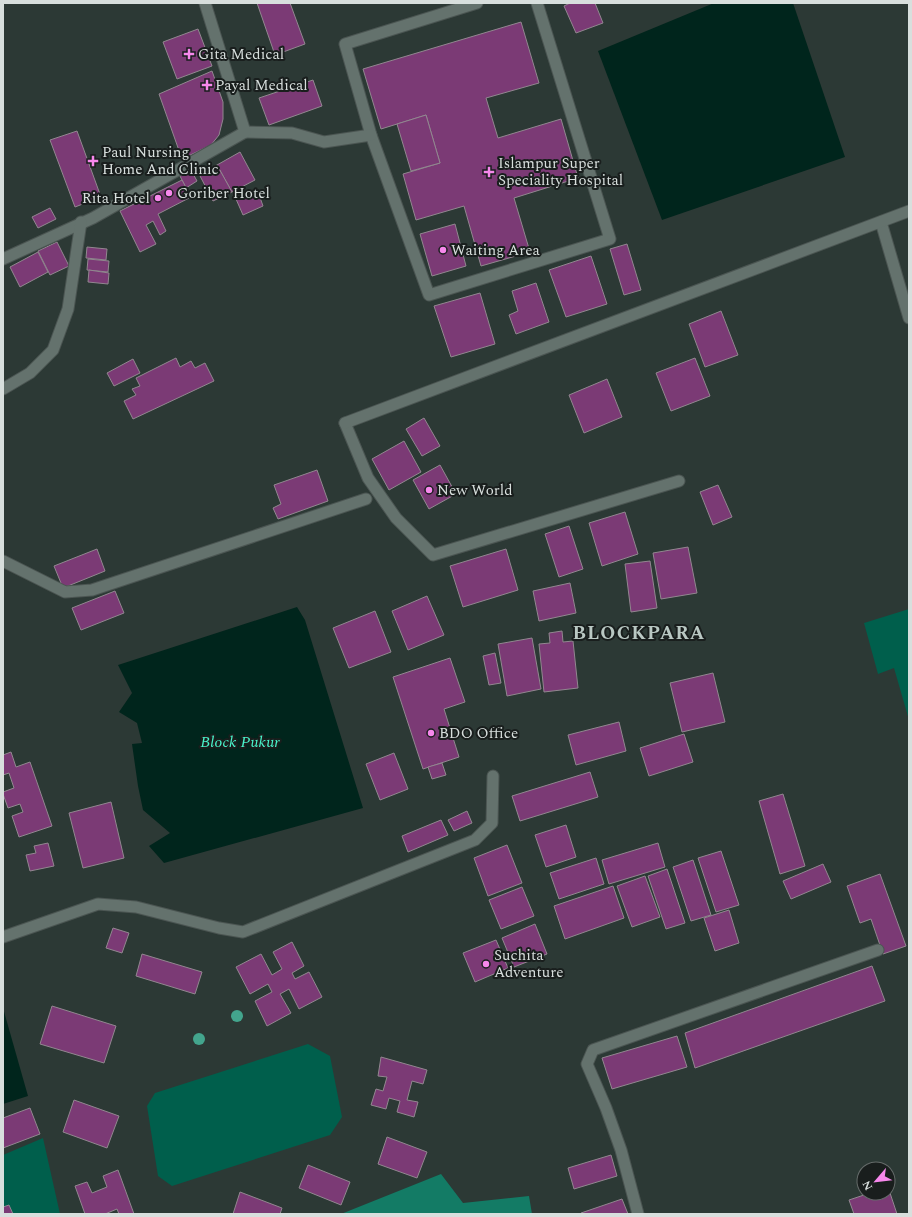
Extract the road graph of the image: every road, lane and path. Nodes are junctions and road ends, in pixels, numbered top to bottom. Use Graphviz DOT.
graph roads {
  1 [pos="205,3"];
  2 [pos="477,3"];
  3 [pos="537,3"];
  4 [pos="245,132"];
  5 [pos="372,135"];
  6 [pos="909,211"];
  7 [pos="81,222"];
  8 [pos="881,222"];
  9 [pos="3,259"];
  10 [pos="909,318"];
  11 [pos="3,389"];
  12 [pos="679,481"];
  13 [pos="366,499"];
  14 [pos="3,561"];
  15 [pos="493,776"];
  16 [pos="3,937"];
  17 [pos="878,950"];
  18 [pos="638,1214"];
  1 -- 4 [label="street"];
  2 -- 5 [label="street"];
  3 -- 5 [label="street"];
  4 -- 5 [label="street"];
  4 -- 7 [label="street"];
  6 -- 8 [label="street"];
  7 -- 9 [label="street"];
  7 -- 11 [label="street"];
  8 -- 10 [label="street"];
  8 -- 12 [label="street"];
  13 -- 14 [label="street"];
  15 -- 16 [label="street"];
  17 -- 18 [label="street"];
}
